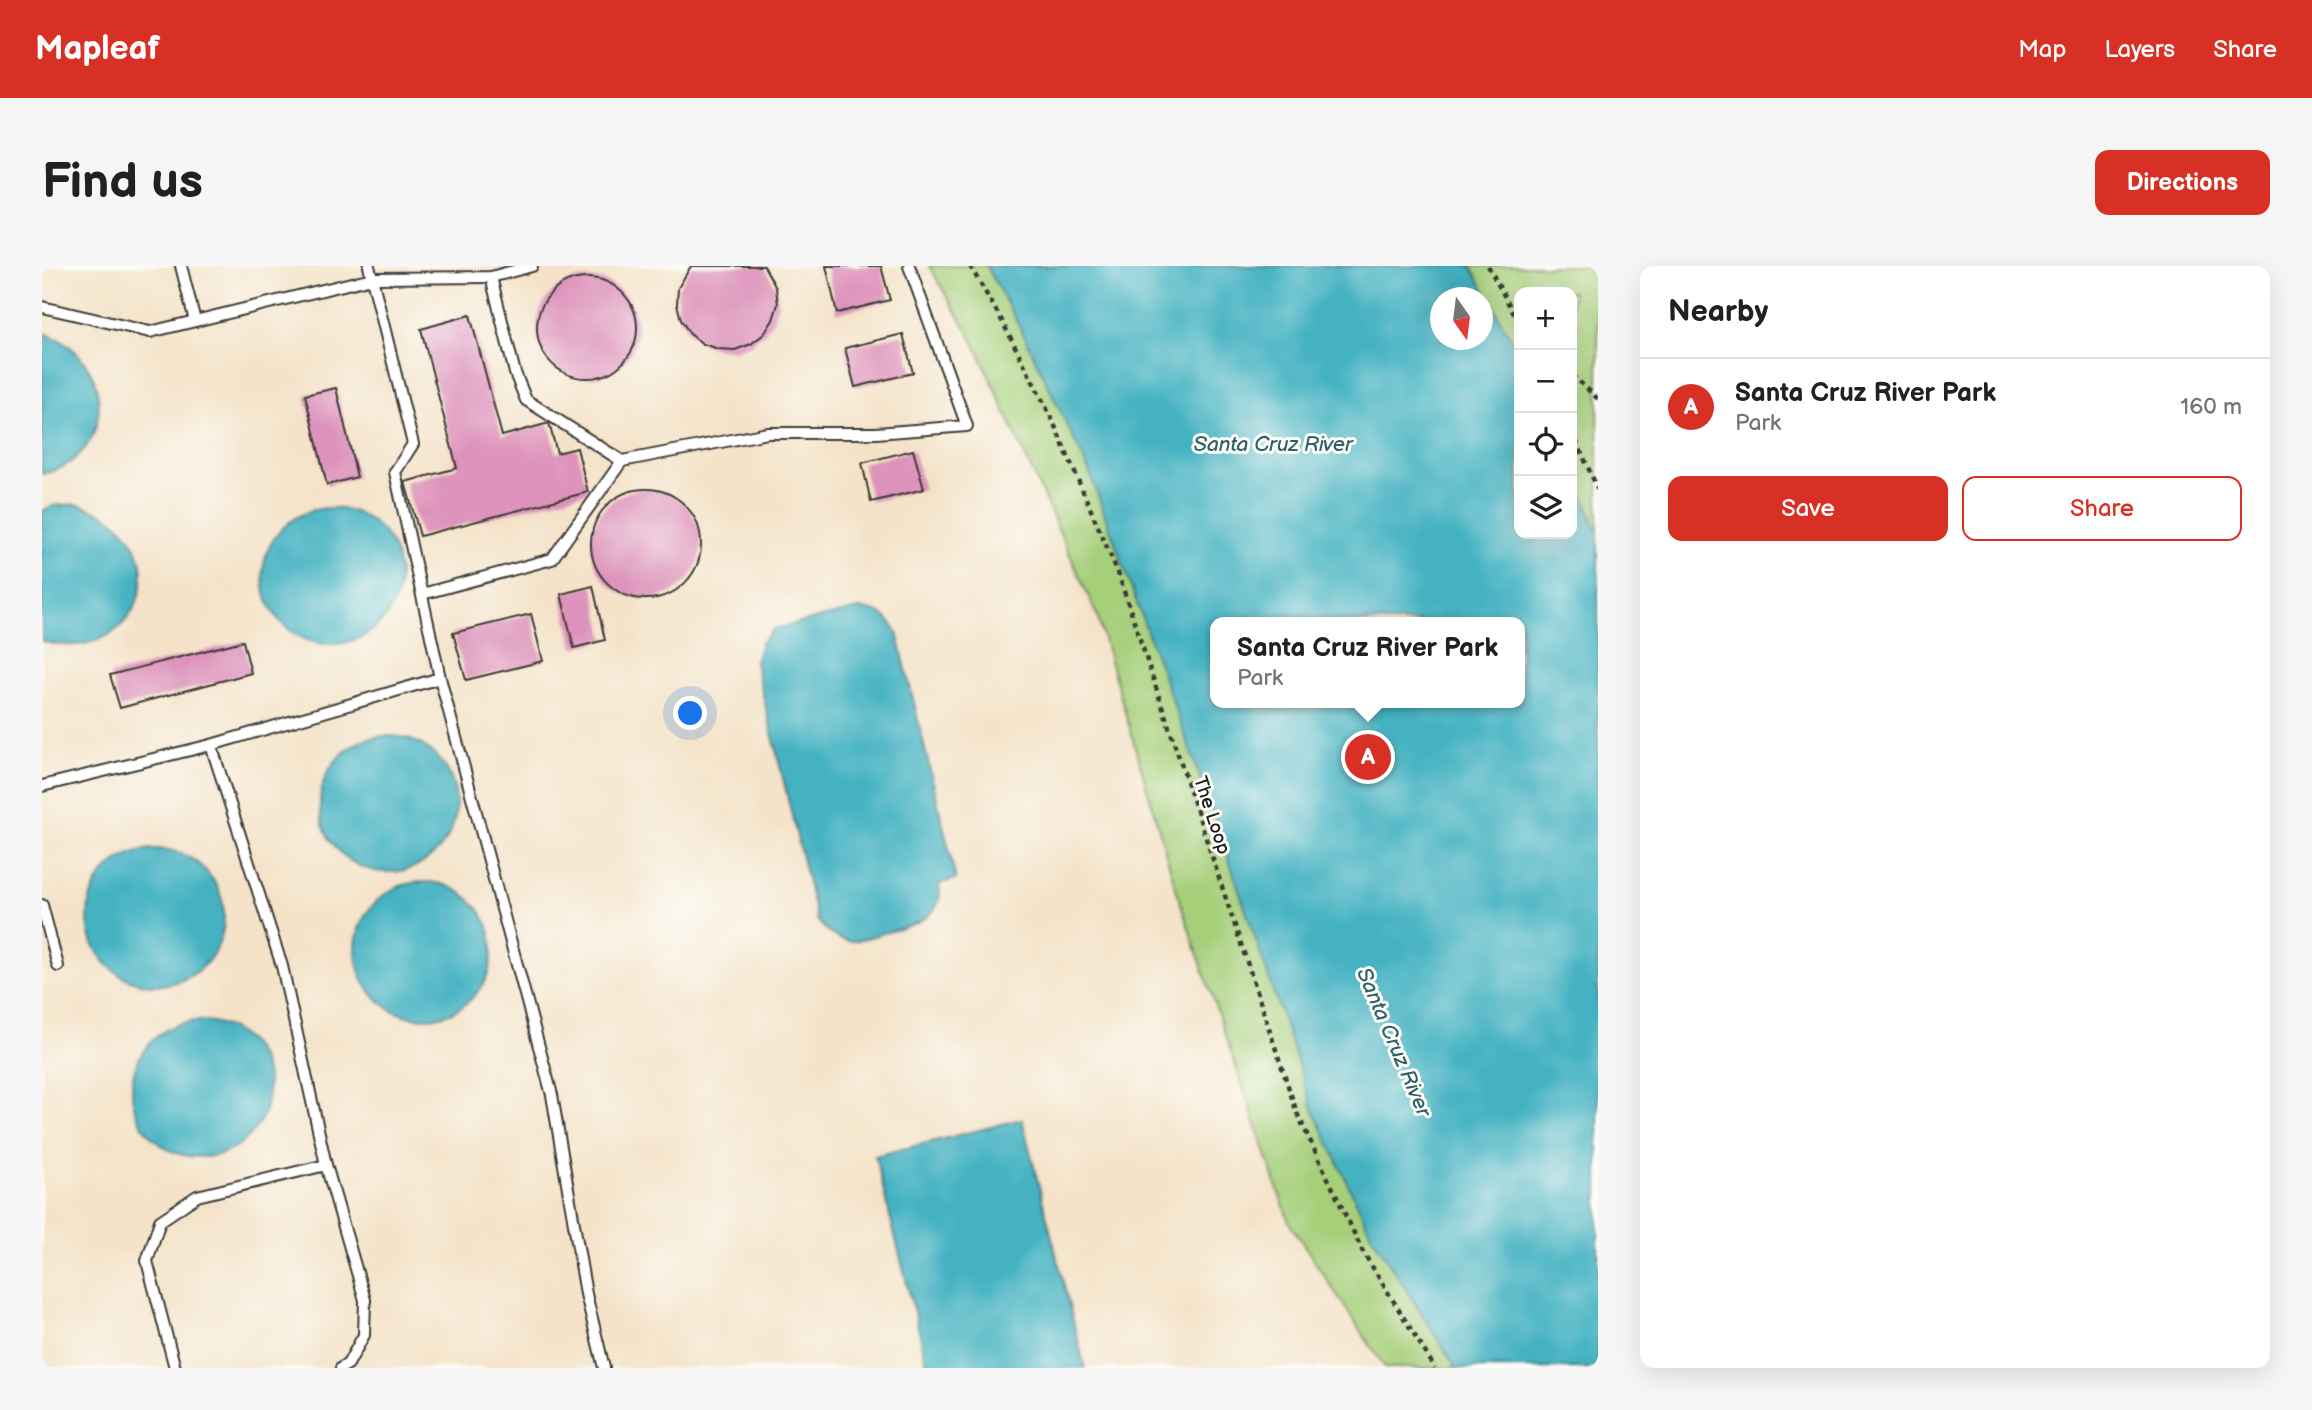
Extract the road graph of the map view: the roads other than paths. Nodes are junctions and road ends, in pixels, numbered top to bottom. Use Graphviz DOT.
graph roads {
  1 [pos="181,266"];
  2 [pos="369,266"];
  3 [pos="532,266"];
  4 [pos="908,266"];
  5 [pos="491,277"];
  6 [pos="373,278"];
  7 [pos="42,307"];
  8 [pos="195,321"];
  9 [pos="622,461"];
  10 [pos="422,594"];
  11 [pos="440,678"];
  12 [pos="211,745"];
  13 [pos="42,786"];
  14 [pos="42,905"];
  15 [pos="58,966"];
  16 [pos="326,1165"];
  17 [pos="175,1368"];
  18 [pos="341,1368"];
  19 [pos="604,1368"];
  1 -- 8 [label="lane"];
  2 -- 6 [label="lane"];
  3 -- 5 [label="lane"];
  4 -- 9 [label="lane"];
  5 -- 6 [label="lane"];
  5 -- 9 [label="lane"];
  6 -- 8 [label="lane"];
  6 -- 10 [label="lane"];
  7 -- 8 [label="lane"];
  9 -- 10 [label="lane"];
  10 -- 11 [label="lane"];
  11 -- 12 [label="lane"];
  11 -- 19 [label="lane"];
  12 -- 13 [label="lane"];
  12 -- 16 [label="lane"];
  14 -- 15 [label="lane"];
  16 -- 17 [label="lane"];
  16 -- 18 [label="lane"];
}
